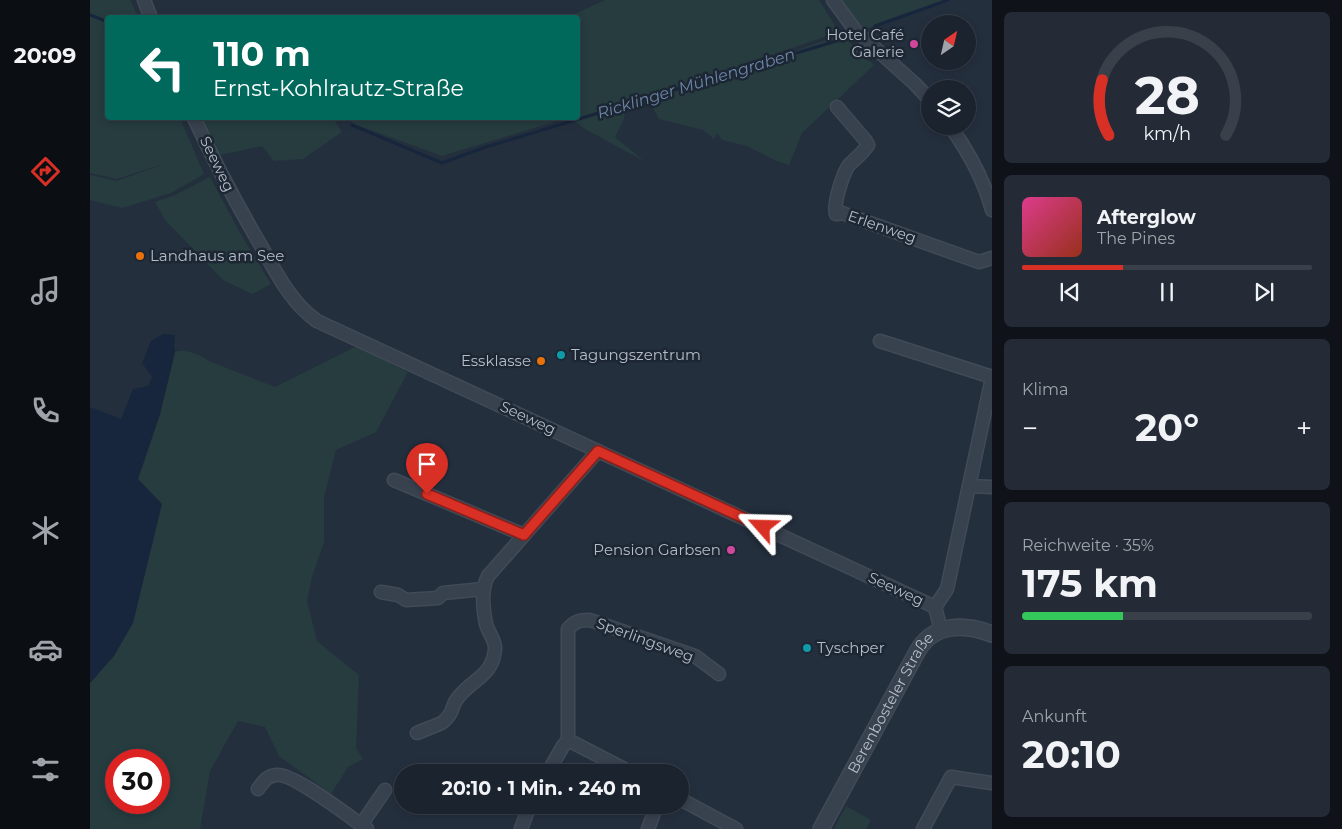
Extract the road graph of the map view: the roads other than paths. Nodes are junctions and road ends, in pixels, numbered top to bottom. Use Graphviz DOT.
graph roads {
  1 [pos="144,0"];
  2 [pos="833,0"];
  3 [pos="150,15"];
  4 [pos="921,90"];
  5 [pos="837,107"];
  6 [pos="195,120"];
  7 [pos="956,135"];
  8 [pos="992,210"];
  9 [pos="992,258"];
  10 [pos="880,341"];
  11 [pos="992,378"];
  12 [pos="598,451"];
  13 [pos="394,480"];
  14 [pos="969,486"];
  15 [pos="992,487"];
  16 [pos="524,535"];
  17 [pos="483,589"];
  18 [pos="381,592"];
  19 [pos="935,607"];
  20 [pos="941,630"];
  21 [pos="992,634"];
  22 [pos="719,674"];
  23 [pos="417,733"];
  24 [pos="568,740"];
  25 [pos="553,764"];
  26 [pos="614,764"];
  27 [pos="992,782"];
  28 [pos="258,788"];
  29 [pos="385,790"];
  30 [pos="689,804"];
  31 [pos="527,814"];
  32 [pos="654,814"];
  33 [pos="364,827"];
  34 [pos="521,829"];
  35 [pos="648,829"];
  36 [pos="736,829"];
  37 [pos="821,829"];
  38 [pos="923,829"];
  1 -- 3 [label="street"];
  2 -- 4 [label="street"];
  5 -- 9 [label="street, Erlenweg"];
  6 -- 12 [label="street, Seeweg"];
  7 -- 8 [label="street"];
  10 -- 11 [label="street"];
  11 -- 14 [label="street"];
  12 -- 16 [label="street"];
  12 -- 19 [label="street, Seeweg"];
  13 -- 16 [label="street"];
  14 -- 15 [label="street"];
  14 -- 19 [label="street"];
  16 -- 17 [label="street"];
  17 -- 18 [label="street"];
  17 -- 23 [label="street"];
  19 -- 20 [label="street, Seeweg"];
  20 -- 21 [label="street, Berenbosteler Straße"];
  20 -- 37 [label="street, Berenbosteler Straße"];
  22 -- 24 [label="street, Sperlingsweg"];
  24 -- 25 [label="street"];
  24 -- 26 [label="street"];
  27 -- 38 [label="street"];
  28 -- 33 [label="street"];
  29 -- 33 [label="street"];
  30 -- 36 [label="street"];
  31 -- 34 [label="street"];
  32 -- 35 [label="street"];
}
